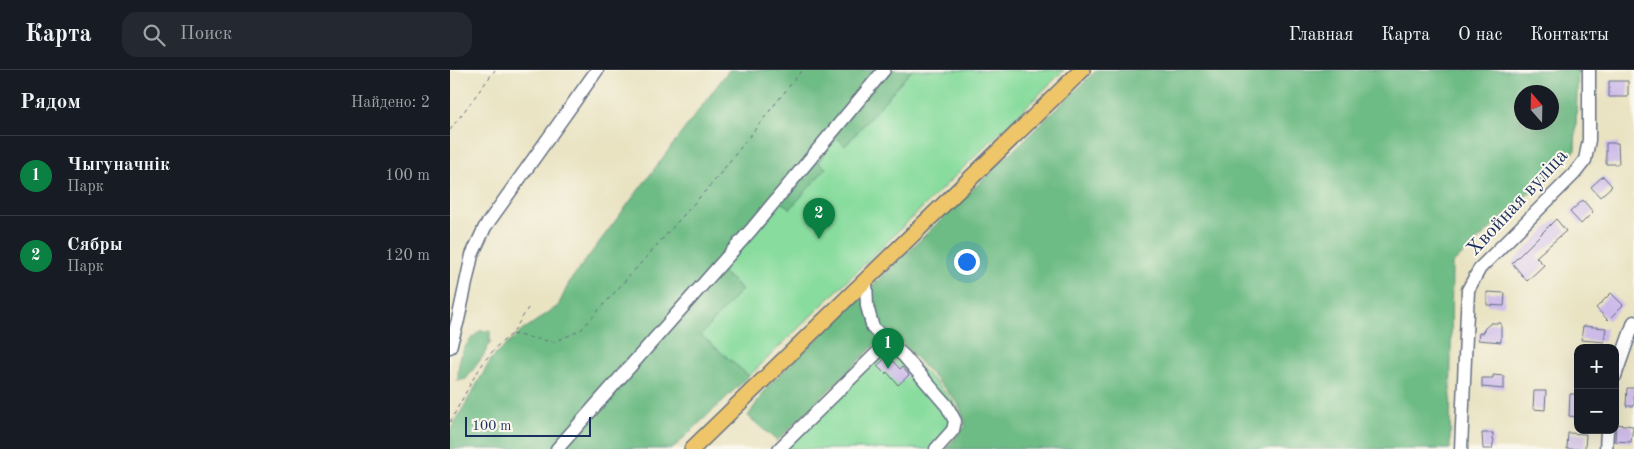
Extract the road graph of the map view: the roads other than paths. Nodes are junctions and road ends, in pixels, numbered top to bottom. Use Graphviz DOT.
graph roads {
  1 [pos="597,70"];
  2 [pos="884,70"];
  3 [pos="1082,70"];
  4 [pos="1589,70"];
  5 [pos="866,280"];
  6 [pos="1634,322"];
  7 [pos="888,342"];
  8 [pos="450,347"];
  9 [pos="1619,365"];
  10 [pos="1607,434"];
  11 [pos="557,449"];
  12 [pos="692,449"];
  13 [pos="779,449"];
  14 [pos="936,449"];
  15 [pos="1462,449"];
  16 [pos="1606,449"];
  1 -- 8 [label="street"];
  2 -- 11 [label="street"];
  3 -- 5 [label="main road"];
  4 -- 15 [label="street, Хвойная вуліца"];
  5 -- 7 [label="street"];
  5 -- 12 [label="main road"];
  6 -- 9 [label="street"];
  7 -- 13 [label="street"];
  7 -- 14 [label="street"];
  10 -- 16 [label="street"];
}
